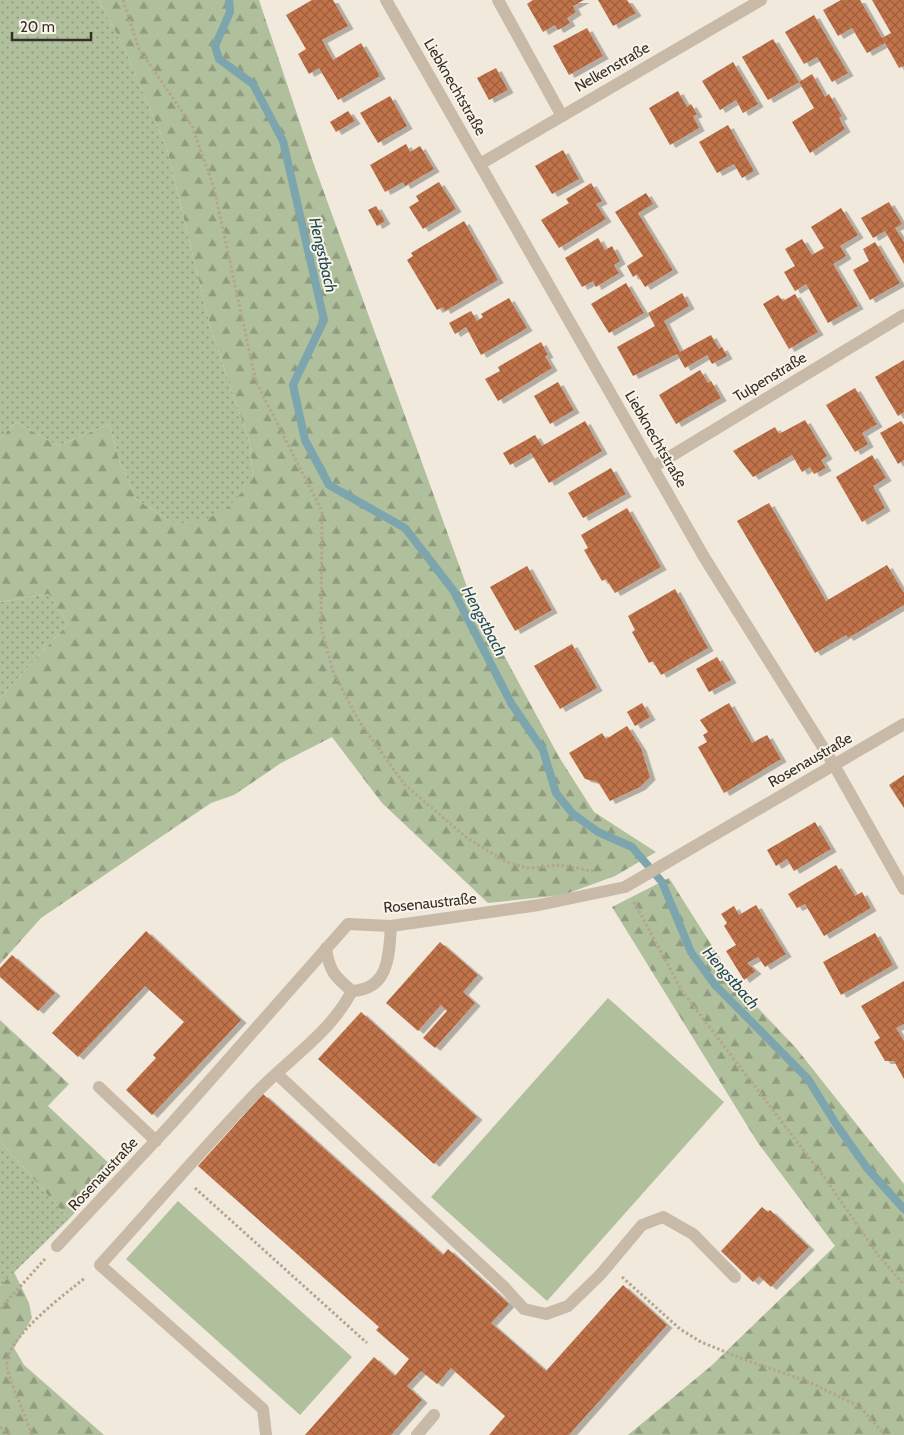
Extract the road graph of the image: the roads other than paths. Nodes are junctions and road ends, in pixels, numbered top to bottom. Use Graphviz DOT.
graph roads {
  1 [pos="386,0"];
  2 [pos="498,0"];
  3 [pos="761,0"];
  4 [pos="562,116"];
  5 [pos="480,164"];
  6 [pos="904,315"];
  7 [pos="654,468"];
  8 [pos="904,724"];
  9 [pos="834,765"];
  10 [pos="904,889"];
  11 [pos="391,926"];
  12 [pos="326,948"];
  13 [pos="352,991"];
  14 [pos="277,1074"];
  15 [pos="99,1087"];
  16 [pos="156,1141"];
  17 [pos="57,1246"];
  18 [pos="735,1277"];
  19 [pos="434,1415"];
  20 [pos="266,1435"];
  21 [pos="417,1435"];
  1 -- 5 [label="street, Liebknechtstraße"];
  2 -- 4 [label="street"];
  3 -- 4 [label="street, Nelkenstraße"];
  4 -- 5 [label="street, Nelkenstraße"];
  5 -- 7 [label="street, Liebknechtstraße"];
  6 -- 7 [label="street, Tulpenstraße"];
  7 -- 9 [label="street, Liebknechtstraße"];
  8 -- 9 [label="street, Rosenaustraße"];
  9 -- 10 [label="street, Liebknechtstraße"];
  9 -- 11 [label="street, Rosenaustraße"];
  11 -- 12 [label="street, Rosenaustraße"];
  11 -- 13 [label="street"];
  12 -- 13 [label="street"];
  12 -- 16 [label="street, Rosenaustraße"];
  13 -- 14 [label="street"];
  14 -- 18 [label="street"];
  14 -- 20 [label="street"];
  15 -- 16 [label="street"];
  16 -- 17 [label="street, Rosenaustraße"];
  19 -- 21 [label="street"];
}
